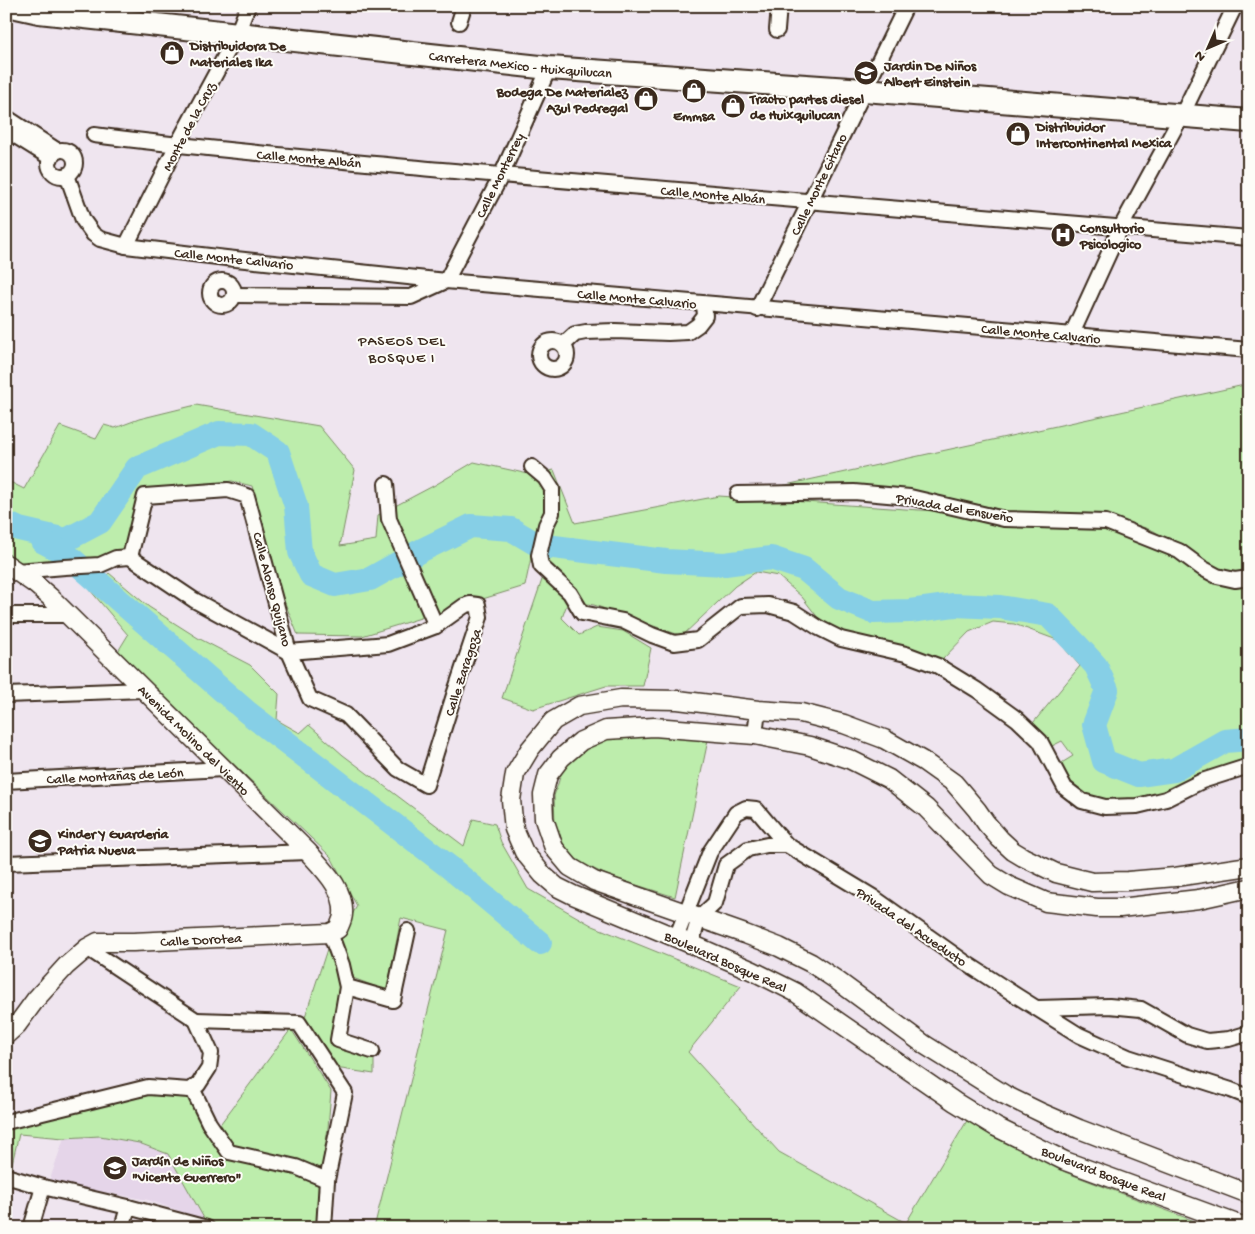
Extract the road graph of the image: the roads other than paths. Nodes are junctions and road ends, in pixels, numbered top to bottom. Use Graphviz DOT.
graph roads {
  1 [pos="12,6"];
  2 [pos="248,6"];
  3 [pos="464,6"];
  4 [pos="779,6"];
  5 [pos="906,6"];
  6 [pos="1235,6"];
  7 [pos="460,22"];
  8 [pos="777,30"];
  9 [pos="237,34"];
  10 [pos="549,68"];
  11 [pos="864,90"];
  12 [pos="1182,115"];
  13 [pos="6,117"];
  14 [pos="1249,121"];
  15 [pos="6,130"];
  16 [pos="94,135"];
  17 [pos="177,145"];
  18 [pos="54,155"];
  19 [pos="67,175"];
  20 [pos="500,176"];
  21 [pos="809,203"];
  22 [pos="1121,227"];
  23 [pos="1249,238"];
  24 [pos="126,246"];
  25 [pos="446,281"];
  26 [pos="234,294"];
  27 [pos="704,304"];
  28 [pos="757,309"];
  29 [pos="1071,336"];
  30 [pos="563,345"];
  31 [pos="1249,350"];
  32 [pos="532,467"];
  33 [pos="386,484"];
  34 [pos="738,494"];
  35 [pos="130,556"];
  36 [pos="12,568"];
  37 [pos="1249,578"];
  38 [pos="6,615"];
  39 [pos="68,615"];
  40 [pos="436,626"];
  41 [pos="289,652"];
  42 [pos="144,690"];
  43 [pos="6,695"];
  44 [pos="758,710"];
  45 [pos="755,735"];
  46 [pos="1249,766"];
  47 [pos="223,769"];
  48 [pos="6,781"];
  49 [pos="426,785"];
  50 [pos="787,844"];
  51 [pos="308,852"];
  52 [pos="710,852"];
  53 [pos="6,862"];
  54 [pos="726,865"];
  55 [pos="1247,866"];
  56 [pos="1247,888"];
  57 [pos="693,916"];
  58 [pos="408,931"];
  59 [pos="330,933"];
  60 [pos="683,941"];
  61 [pos="87,948"];
  62 [pos="347,986"];
  63 [pos="1037,1008"];
  64 [pos="196,1020"];
  65 [pos="1249,1033"];
  66 [pos="6,1035"];
  67 [pos="372,1051"];
  68 [pos="192,1088"];
  69 [pos="1249,1097"];
  70 [pos="6,1122"];
  71 [pos="6,1176"];
  72 [pos="327,1180"];
  73 [pos="43,1187"];
  74 [pos="1249,1194"];
  75 [pos="128,1207"];
  76 [pos="31,1228"];
  77 [pos="122,1228"];
  78 [pos="207,1228"];
  79 [pos="324,1228"];
  80 [pos="1248,1228"];
  1 -- 9 [label="main road, Carretera Mexico - Huixquilucan"];
  2 -- 9 [label="street, Monte de la Cruz"];
  3 -- 7 [label="street"];
  4 -- 8 [label="street"];
  5 -- 11 [label="street, Calle Monte Gitano"];
  6 -- 12 [label="street"];
  9 -- 10 [label="main road, Carretera Mexico - Huixquilucan"];
  9 -- 17 [label="street, Monte de la Cruz"];
  10 -- 11 [label="main road, Carretera Mexico - Huixquilucan"];
  10 -- 20 [label="street, Calle Monterrey"];
  11 -- 12 [label="main road, Carretera Mexico - Huixquilucan"];
  11 -- 21 [label="street, Calle Monte Gitano"];
  12 -- 14 [label="main road, Carretera Mexico - Huixquilucan"];
  12 -- 22 [label="street"];
  13 -- 18 [label="street"];
  15 -- 18 [label="street"];
  16 -- 17 [label="street, Calle Monte Albán"];
  17 -- 20 [label="street, Calle Monte Albán"];
  17 -- 24 [label="street, Monte de la Cruz"];
  18 -- 19 [label="street"];
  18 -- 19 [label="street"];
  19 -- 24 [label="street, Calle Monte Calvario"];
  20 -- 21 [label="street, Calle Monte Albán"];
  20 -- 25 [label="street, Calle Monterrey"];
  21 -- 22 [label="street, Calle Monte Albán"];
  21 -- 28 [label="street, Calle Monte Gitano"];
  22 -- 23 [label="street, Calle Monte Albán"];
  22 -- 29 [label="street"];
  24 -- 25 [label="street, Calle Monte Calvario"];
  25 -- 26 [label="street"];
  25 -- 27 [label="street, Calle Monte Calvario"];
  27 -- 28 [label="street, Calle Monte Calvario"];
  27 -- 30 [label="street"];
  28 -- 29 [label="street, Calle Monte Calvario"];
  29 -- 31 [label="street, Calle Monte Calvario"];
  32 -- 46 [label="street"];
  33 -- 40 [label="street"];
  34 -- 37 [label="street, Privada del Ensueño"];
  35 -- 36 [label="street"];
  35 -- 41 [label="street"];
  35 -- 41 [label="street, Calle Alonso Quijano"];
  36 -- 39 [label="street, Avenida Molino del Viento"];
  38 -- 39 [label="street"];
  39 -- 42 [label="street, Avenida Molino del Viento"];
  40 -- 41 [label="street, Calle Zaragoza"];
  40 -- 49 [label="street, Calle Zaragoza"];
  41 -- 49 [label="street, Calle Alonso Quijano"];
  42 -- 43 [label="street"];
  42 -- 47 [label="street, Avenida Molino del Viento"];
  44 -- 45 [label="street"];
  44 -- 55 [label="street, Boulevard Bosque Real"];
  44 -- 60 [label="street, Boulevard Bosque Real"];
  45 -- 56 [label="street, Boulevard Bosque Real"];
  45 -- 57 [label="street, Boulevard Bosque Real"];
  47 -- 48 [label="street, Calle Montañas de León"];
  47 -- 51 [label="street, Avenida Molino del Viento"];
  50 -- 52 [label="street, Privada del Acueducto"];
  50 -- 54 [label="street"];
  50 -- 63 [label="street, Privada del Acueducto"];
  51 -- 53 [label="street"];
  51 -- 59 [label="street, Avenida Molino del Viento"];
  52 -- 54 [label="street"];
  52 -- 57 [label="street, Privada del Acueducto"];
  54 -- 57 [label="street, Privada del Acueducto"];
  55 -- 56 [label="street, Boulevard Bosque Real"];
  57 -- 60 [label="street, Privada del Acueducto"];
  57 -- 74 [label="street, Boulevard Bosque Real"];
  58 -- 62 [label="street"];
  59 -- 61 [label="street, Calle Dorotea"];
  59 -- 62 [label="street"];
  60 -- 80 [label="street, Boulevard Bosque Real"];
  61 -- 64 [label="street"];
  61 -- 66 [label="street, Calle Dorotea"];
  62 -- 67 [label="street"];
  63 -- 65 [label="street"];
  63 -- 69 [label="street, Privada del Acueducto"];
  64 -- 68 [label="street"];
  64 -- 72 [label="street"];
  68 -- 70 [label="street"];
  68 -- 72 [label="street"];
  71 -- 73 [label="street"];
  72 -- 79 [label="street"];
  73 -- 75 [label="street"];
  73 -- 76 [label="street"];
  75 -- 77 [label="street"];
  75 -- 78 [label="street"];
}
